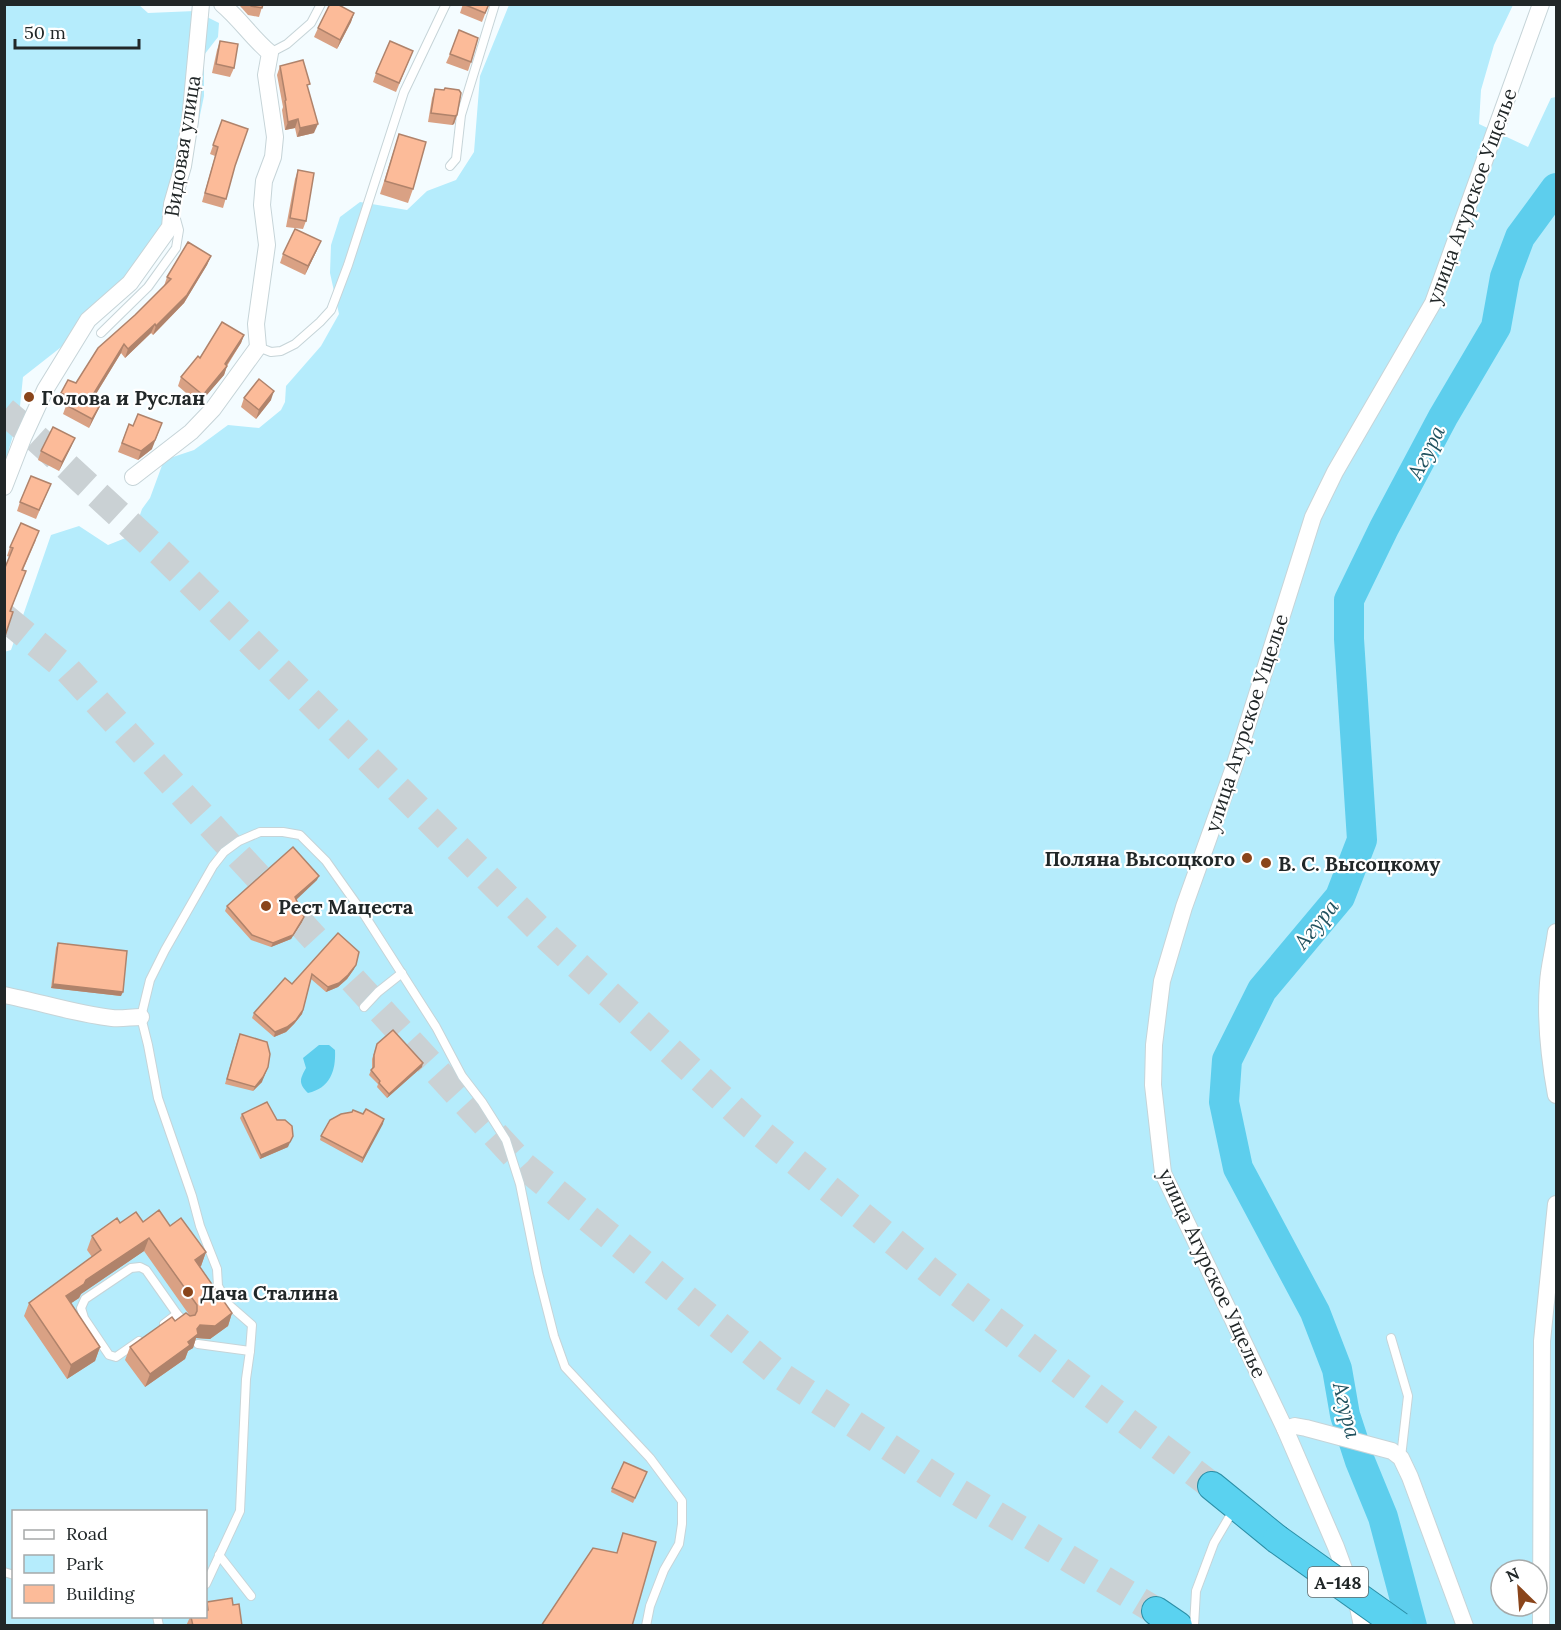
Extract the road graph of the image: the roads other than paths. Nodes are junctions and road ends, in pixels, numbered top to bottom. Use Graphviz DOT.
graph roads {
  1 [pos="201,4"];
  2 [pos="222,4"];
  3 [pos="321,4"];
  4 [pos="446,4"];
  5 [pos="495,4"];
  6 [pos="1541,4"];
  7 [pos="270,53"];
  8 [pos="450,166"];
  9 [pos="172,204"];
  10 [pos="101,333"];
  11 [pos="258,347"];
  12 [pos="133,477"];
  13 [pos="4,487"];
  14 [pos="1557,932"];
  15 [pos="402,974"];
  16 [pos="4,995"];
  17 [pos="364,1007"];
  18 [pos="141,1017"];
  19 [pos="1557,1095"];
  20 [pos="1557,1204"];
  21 [pos="177,1314"];
  22 [pos="186,1323"];
  23 [pos="159,1327"];
  24 [pos="150,1333"];
  25 [pos="1391,1338"];
  26 [pos="198,1344"];
  27 [pos="250,1351"];
  28 [pos="1285,1429"];
  29 [pos="1397,1454"];
  30 [pos="1212,1486"];
  31 [pos="1236,1506"];
  32 [pos="219,1555"];
  33 [pos="207,1582"];
  34 [pos="251,1596"];
  35 [pos="646,1626"];
  36 [pos="1194,1626"];
  37 [pos="1362,1626"];
  38 [pos="1399,1626"];
  39 [pos="1465,1626"];
  40 [pos="1541,1626"];
  1 -- 9 [label="street, Видовая улица"];
  2 -- 7 [label="street"];
  3 -- 7 [label="lane"];
  4 -- 11 [label="lane"];
  5 -- 8 [label="lane"];
  6 -- 28 [label="street, улица Агурское Ущелье"];
  7 -- 11 [label="street"];
  9 -- 10 [label="lane"];
  9 -- 13 [label="street, Видовая улица"];
  11 -- 12 [label="street"];
  14 -- 19 [label="street"];
  15 -- 17 [label="lane"];
  15 -- 18 [label="lane"];
  15 -- 35 [label="lane"];
  16 -- 18 [label="street"];
  18 -- 27 [label="lane"];
  20 -- 40 [label="street"];
  21 -- 22 [label="lane"];
  21 -- 23 [label="lane"];
  21 -- 24 [label="lane"];
  25 -- 29 [label="lane"];
  26 -- 27 [label="lane"];
  27 -- 32 [label="lane"];
  28 -- 29 [label="street"];
  28 -- 37 [label="street, улица Агурское Ущелье"];
  29 -- 39 [label="street"];
  30 -- 31 [label="highway, А-148"];
  31 -- 36 [label="lane"];
  31 -- 38 [label="highway, А-148, bridge"];
  32 -- 33 [label="lane"];
  32 -- 34 [label="lane"];
}
